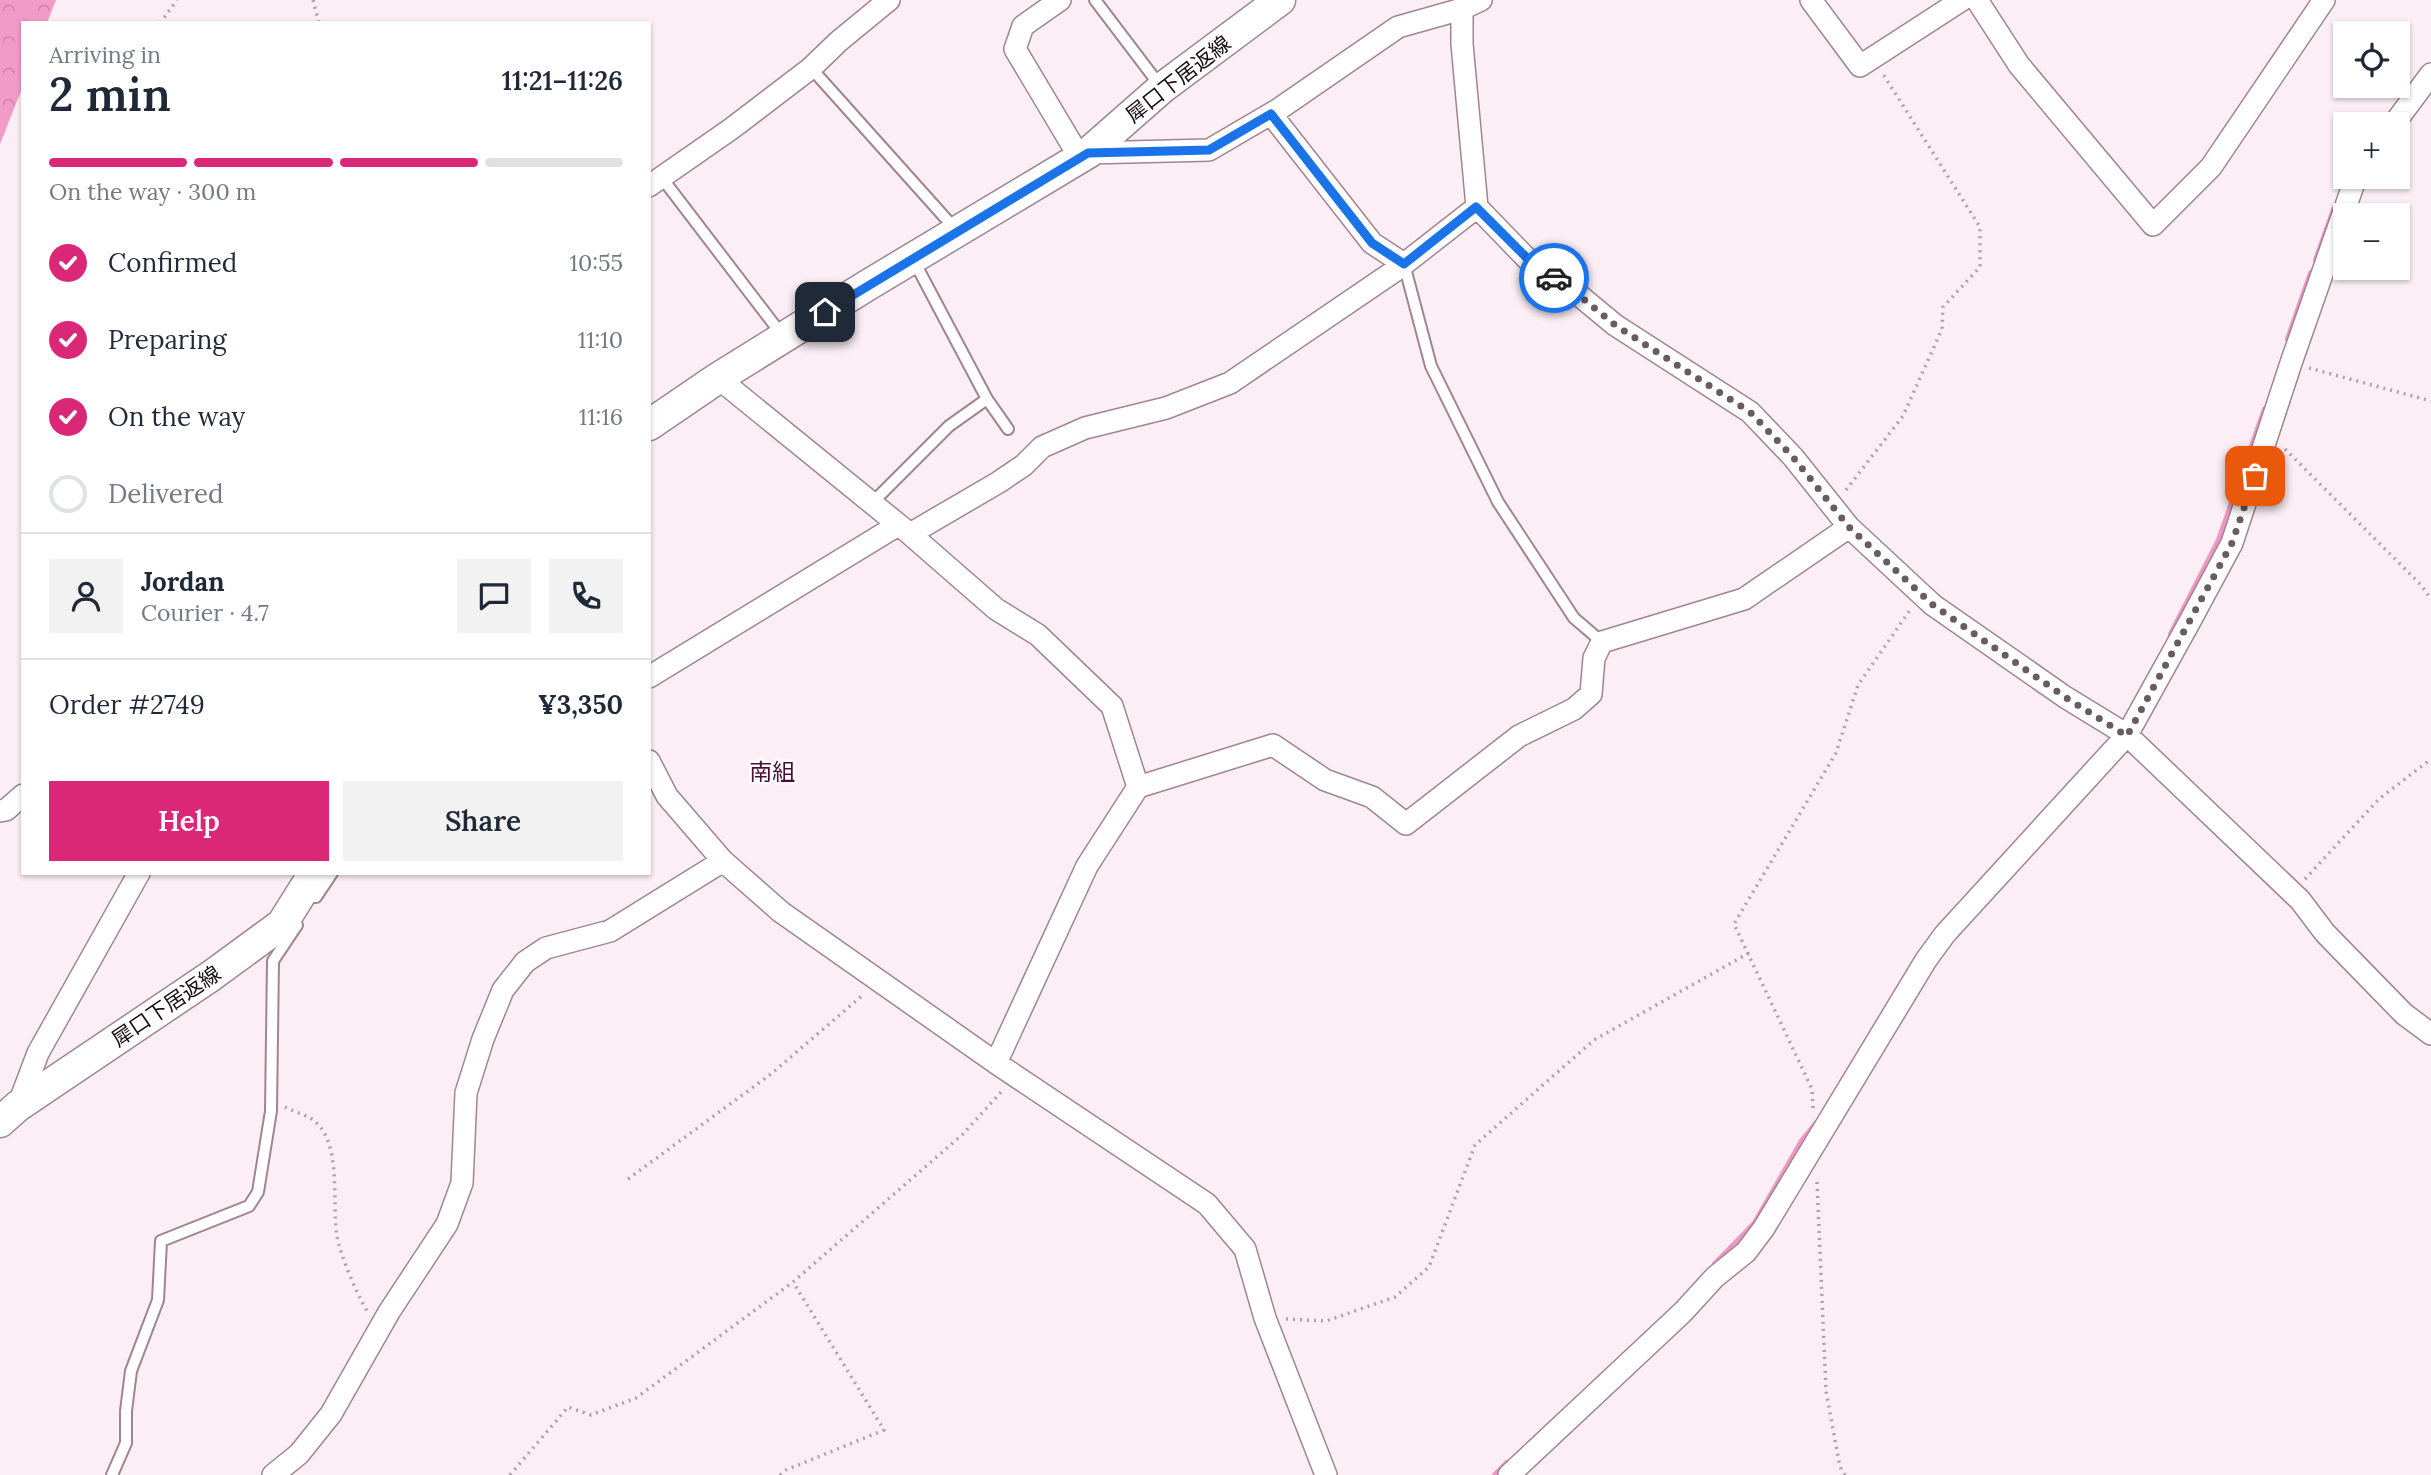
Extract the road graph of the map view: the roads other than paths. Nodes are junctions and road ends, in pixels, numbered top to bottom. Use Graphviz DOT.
graph roads {
  1 [pos="890,0"];
  2 [pos="1060,0"];
  3 [pos="1096,0"];
  4 [pos="1280,0"];
  5 [pos="1811,0"];
  6 [pos="1962,0"];
  7 [pos="1977,0"];
  8 [pos="2325,0"];
  9 [pos="1471,4"];
  10 [pos="811,68"];
  11 [pos="2431,74"];
  12 [pos="1162,88"];
  13 [pos="2403,112"];
  14 [pos="1271,114"];
  15 [pos="1084,156"];
  16 [pos="655,182"];
  17 [pos="2352,189"];
  18 [pos="1476,207"];
  19 [pos="957,232"];
  20 [pos="912,258"];
  21 [pos="1404,264"];
  22 [pos="783,338"];
  23 [pos="718,378"];
  24 [pos="987,399"];
  25 [pos="651,424"];
  26 [pos="1008,429"];
  27 [pos="872,503"];
  28 [pos="1849,527"];
  29 [pos="904,529"];
  30 [pos="1602,642"];
  31 [pos="651,676"];
  32 [pos="2127,736"];
  33 [pos="651,765"];
  34 [pos="1138,787"];
  35 [pos="21,797"];
  36 [pos="0,811"];
  37 [pos="723,861"];
  38 [pos="138,875"];
  39 [pos="313,875"];
  40 [pos="331,875"];
  41 [pos="310,906"];
  42 [pos="303,917"];
  43 [pos="2431,1034"];
  44 [pos="996,1063"];
  45 [pos="9,1114"];
  46 [pos="112,1475"];
  47 [pos="273,1475"];
  48 [pos="1326,1475"];
  49 [pos="1509,1475"];
  1 -- 10 [label="street"];
  2 -- 15 [label="street"];
  3 -- 12 [label="lane"];
  4 -- 12 [label="main road, 犀口下居返線"];
  5 -- 6 [label="street"];
  7 -- 8 [label="street"];
  9 -- 14 [label="street"];
  9 -- 18 [label="street"];
  10 -- 16 [label="street"];
  10 -- 19 [label="lane"];
  11 -- 13 [label="street"];
  12 -- 15 [label="main road, 犀口下居返線"];
  14 -- 15 [label="street"];
  14 -- 21 [label="street"];
  15 -- 19 [label="main road, 犀口下居返線"];
  16 -- 22 [label="lane"];
  17 -- 32 [label="street"];
  18 -- 21 [label="street"];
  18 -- 28 [label="street"];
  19 -- 20 [label="main road, 犀口下居返線"];
  20 -- 22 [label="main road, 犀口下居返線"];
  20 -- 24 [label="lane"];
  21 -- 29 [label="street"];
  21 -- 30 [label="lane"];
  22 -- 23 [label="main road, 犀口下居返線"];
  23 -- 25 [label="main road, 犀口下居返線"];
  23 -- 27 [label="street"];
  24 -- 26 [label="lane"];
  24 -- 27 [label="lane"];
  27 -- 29 [label="street"];
  28 -- 30 [label="street"];
  28 -- 32 [label="street"];
  29 -- 31 [label="street"];
  29 -- 34 [label="street"];
  30 -- 34 [label="street"];
  32 -- 43 [label="street"];
  32 -- 49 [label="street"];
  33 -- 37 [label="street"];
  34 -- 44 [label="street"];
  35 -- 36 [label="street"];
  37 -- 44 [label="street"];
  37 -- 47 [label="street"];
  38 -- 45 [label="street"];
  39 -- 45 [label="main road, 犀口下居返線"];
  40 -- 41 [label="lane"];
  42 -- 46 [label="lane"];
  44 -- 48 [label="street"];
}
